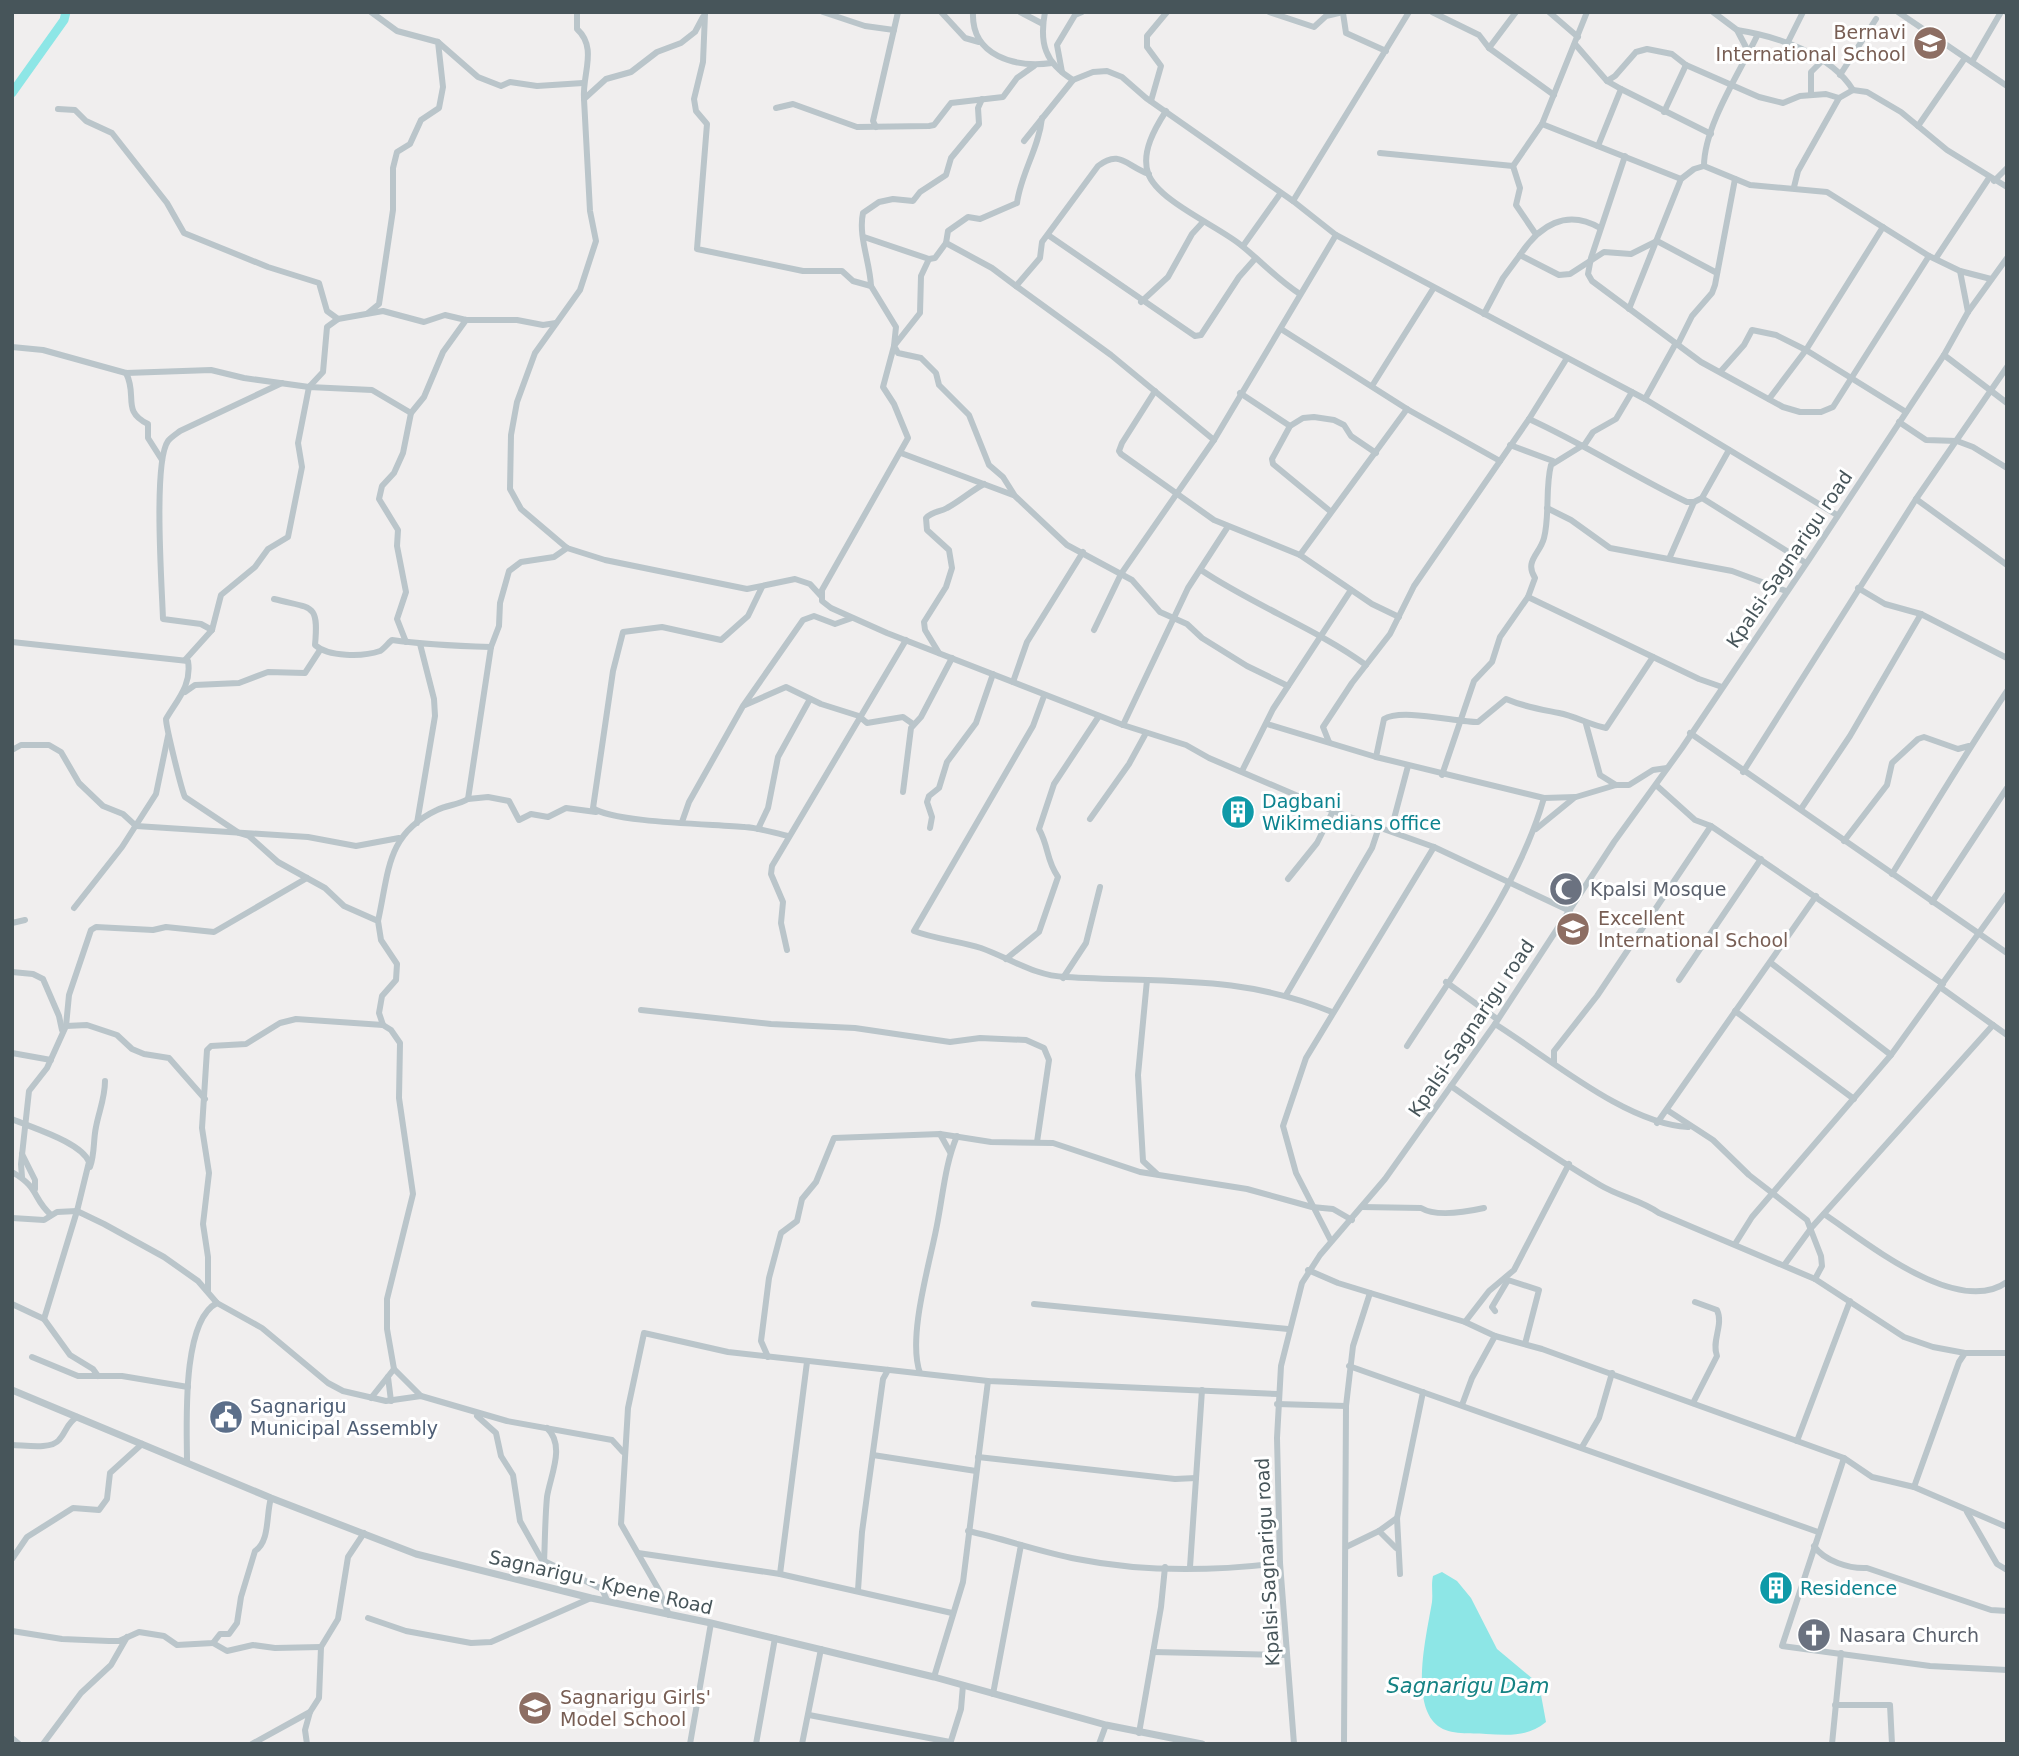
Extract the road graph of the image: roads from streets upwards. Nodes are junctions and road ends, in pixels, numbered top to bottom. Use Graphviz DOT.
graph roads {
  1 [pos="371,12"];
  2 [pos="577,12"];
  3 [pos="823,12"];
  4 [pos="898,12"];
  5 [pos="941,12"];
  6 [pos="973,12"];
  7 [pos="1020,12"];
  8 [pos="1045,12"];
  9 [pos="1082,12"];
  10 [pos="1167,12"];
  11 [pos="1269,12"];
  12 [pos="1343,12"];
  13 [pos="1409,12"];
  14 [pos="1432,12"];
  15 [pos="1516,12"];
  16 [pos="1549,12"];
  17 [pos="1587,12"];
  18 [pos="1713,12"];
  19 [pos="1803,12"];
  20 [pos="1898,12"];
  21 [pos="1913,12"];
  22 [pos="2005,12"];
  23 [pos="705,13"];
  24 [pos="1876,19"];
  25 [pos="1909,19"];
  26 [pos="1043,24"];
  27 [pos="894,30"];
  28 [pos="1737,30"];
  29 [pos="1757,36"];
  30 [pos="1576,40"];
  31 [pos="438,42"];
  32 [pos="979,42"];
  33 [pos="1787,44"];
  34 [pos="1489,48"];
  35 [pos="1386,51"];
  36 [pos="1749,53"];
  37 [pos="1965,58"];
  38 [pos="1822,61"];
  39 [pos="1972,62"];
  40 [pos="1052,63"];
  41 [pos="1686,65"];
  42 [pos="1034,66"];
  43 [pos="1062,72"];
  44 [pos="1840,75"];
  45 [pos="1073,80"];
  46 [pos="1606,81"];
  47 [pos="583,83"];
  48 [pos="1732,86"];
  49 [pos="2007,86"];
  50 [pos="1621,89"];
  51 [pos="1853,90"];
  52 [pos="1554,95"];
  53 [pos="1811,95"];
  54 [pos="1839,97"];
  55 [pos="584,99"];
  56 [pos="982,99"];
  57 [pos="1152,101"];
  58 [pos="776,108"];
  59 [pos="58,109"];
  60 [pos="1166,111"];
  61 [pos="1664,112"];
  62 [pos="1042,118"];
  63 [pos="1542,124"];
  64 [pos="1918,126"];
  65 [pos="876,127"];
  66 [pos="1711,134"];
  67 [pos="1024,141"];
  68 [pos="1598,146"];
  69 [pos="1380,153"];
  70 [pos="1625,156"];
  71 [pos="1513,166"];
  72 [pos="1704,166"];
  73 [pos="2007,168"];
  74 [pos="1149,174"];
  75 [pos="1735,179"];
  76 [pos="1681,180"];
  77 [pos="1992,180"];
  78 [pos="1794,187"];
  79 [pos="2007,187"];
  80 [pos="1280,194"];
  81 [pos="1293,201"];
  82 [pos="1203,222"];
  83 [pos="1883,227"];
  84 [pos="1600,228"];
  85 [pos="1535,233"];
  86 [pos="1048,235"];
  87 [pos="1336,236"];
  88 [pos="864,237"];
  89 [pos="1657,241"];
  90 [pos="946,243"];
  91 [pos="1243,246"];
  92 [pos="1520,255"];
  93 [pos="1933,257"];
  94 [pos="1591,258"];
  95 [pos="2007,258"];
  96 [pos="929,259"];
  97 [pos="1254,260"];
  98 [pos="1960,271"];
  99 [pos="1717,274"];
  100 [pos="1991,279"];
  101 [pos="871,286"];
  102 [pos="1016,286"];
  103 [pos="1433,289"];
  104 [pos="1300,294"];
  105 [pos="1141,302"];
  106 [pos="1629,309"];
  107 [pos="1968,312"];
  108 [pos="366,314"];
  109 [pos="1484,314"];
  110 [pos="338,319"];
  111 [pos="466,320"];
  112 [pos="556,323"];
  113 [pos="1281,329"];
  114 [pos="1677,343"];
  115 [pos="12,346"];
  116 [pos="894,346"];
  117 [pos="1806,350"];
  118 [pos="1944,355"];
  119 [pos="1567,358"];
  120 [pos="2007,367"];
  121 [pos="1721,371"];
  122 [pos="126,373"];
  123 [pos="1850,379"];
  124 [pos="284,382"];
  125 [pos="1372,386"];
  126 [pos="309,387"];
  127 [pos="1992,389"];
  128 [pos="1155,391"];
  129 [pos="1632,392"];
  130 [pos="1240,393"];
  131 [pos="1645,399"];
  132 [pos="1769,399"];
  133 [pos="2007,403"];
  134 [pos="1407,409"];
  135 [pos="411,412"];
  136 [pos="1906,412"];
  137 [pos="1529,419"];
  138 [pos="1899,422"];
  139 [pos="1290,426"];
  140 [pos="1214,440"];
  141 [pos="1957,441"];
  142 [pos="1584,444"];
  143 [pos="1510,445"];
  144 [pos="1730,450"];
  145 [pos="901,453"];
  146 [pos="1376,453"];
  147 [pos="162,460"];
  148 [pos="1500,461"];
  149 [pos="1553,461"];
  150 [pos="2007,468"];
  151 [pos="984,484"];
  152 [pos="1175,494"];
  153 [pos="1014,496"];
  154 [pos="1702,498"];
  155 [pos="1916,499"];
  156 [pos="1695,502"];
  157 [pos="1547,508"];
  158 [pos="1330,512"];
  159 [pos="1837,515"];
  160 [pos="1227,528"];
  161 [pos="567,548"];
  162 [pos="1083,552"];
  163 [pos="1300,555"];
  164 [pos="1669,559"];
  165 [pos="1806,563"];
  166 [pos="2007,565"];
  167 [pos="1201,570"];
  168 [pos="1121,574"];
  169 [pos="762,587"];
  170 [pos="1858,588"];
  171 [pos="1350,590"];
  172 [pos="1786,591"];
  173 [pos="821,596"];
  174 [pos="1528,597"];
  175 [pos="274,598"];
  176 [pos="1921,614"];
  177 [pos="1399,617"];
  178 [pos="852,618"];
  179 [pos="1172,619"];
  180 [pos="212,630"];
  181 [pos="1094,630"];
  182 [pos="1318,638"];
  183 [pos="906,640"];
  184 [pos="12,642"];
  185 [pos="406,642"];
  186 [pos="420,644"];
  187 [pos="491,647"];
  188 [pos="320,650"];
  189 [pos="939,653"];
  190 [pos="1653,657"];
  191 [pos="952,658"];
  192 [pos="2007,658"];
  193 [pos="185,660"];
  194 [pos="1366,665"];
  195 [pos="993,674"];
  196 [pos="1013,682"];
  197 [pos="1288,685"];
  198 [pos="1722,687"];
  199 [pos="2007,691"];
  200 [pos="184,693"];
  201 [pos="1044,696"];
  202 [pos="810,699"];
  203 [pos="743,706"];
  204 [pos="859,716"];
  205 [pos="1099,716"];
  206 [pos="1460,721"];
  207 [pos="912,724"];
  208 [pos="1267,724"];
  209 [pos="1586,724"];
  210 [pos="1123,725"];
  211 [pos="1146,733"];
  212 [pos="1690,733"];
  213 [pos="169,734"];
  214 [pos="1329,742"];
  215 [pos="1969,746"];
  216 [pos="12,750"];
  217 [pos="1376,757"];
  218 [pos="1409,766"];
  219 [pos="1667,768"];
  220 [pos="1242,771"];
  221 [pos="1743,772"];
  222 [pos="1442,775"];
  223 [pos="1616,785"];
  224 [pos="1656,785"];
  225 [pos="2007,788"];
  226 [pos="903,792"];
  227 [pos="1576,797"];
  228 [pos="1544,798"];
  229 [pos="468,800"];
  230 [pos="1801,809"];
  231 [pos="1333,811"];
  232 [pos="598,813"];
  233 [pos="1090,819"];
  234 [pos="682,822"];
  235 [pos="417,823"];
  236 [pos="136,826"];
  237 [pos="1711,826"];
  238 [pos="1379,827"];
  239 [pos="930,828"];
  240 [pos="758,829"];
  241 [pos="1391,830"];
  242 [pos="1535,830"];
  243 [pos="239,833"];
  244 [pos="788,836"];
  245 [pos="399,838"];
  246 [pos="1844,841"];
  247 [pos="1434,847"];
  248 [pos="1761,859"];
  249 [pos="1892,874"];
  250 [pos="307,878"];
  251 [pos="1288,879"];
  252 [pos="1507,884"];
  253 [pos="1100,887"];
  254 [pos="2007,894"];
  255 [pos="1816,896"];
  256 [pos="1931,902"];
  257 [pos="74,908"];
  258 [pos="1570,911"];
  259 [pos="25,920"];
  260 [pos="378,921"];
  261 [pos="12,923"];
  262 [pos="1978,934"];
  263 [pos="787,950"];
  264 [pos="2007,953"];
  265 [pos="1006,959"];
  266 [pos="1771,963"];
  267 [pos="12,972"];
  268 [pos="1063,978"];
  269 [pos="1147,979"];
  270 [pos="1679,980"];
  271 [pos="1446,982"];
  272 [pos="1941,985"];
  273 [pos="1286,995"];
  274 [pos="641,1010"];
  275 [pos="1735,1011"];
  276 [pos="1332,1012"];
  277 [pos="1496,1021"];
  278 [pos="383,1025"];
  279 [pos="1993,1025"];
  280 [pos="64,1028"];
  281 [pos="2007,1035"];
  282 [pos="1406,1046"];
  283 [pos="1554,1051"];
  284 [pos="12,1052"];
  285 [pos="1544,1055"];
  286 [pos="1891,1055"];
  287 [pos="51,1060"];
  288 [pos="1554,1063"];
  289 [pos="105,1081"];
  290 [pos="1451,1086"];
  291 [pos="205,1098"];
  292 [pos="1854,1099"];
  293 [pos="1667,1110"];
  294 [pos="12,1119"];
  295 [pos="1657,1123"];
  296 [pos="26,1125"];
  297 [pos="1691,1127"];
  298 [pos="940,1133"];
  299 [pos="957,1136"];
  300 [pos="1037,1142"];
  301 [pos="950,1152"];
  302 [pos="22,1153"];
  303 [pos="1569,1164"];
  304 [pos="89,1169"];
  305 [pos="12,1172"];
  306 [pos="22,1177"];
  307 [pos="1161,1177"];
  308 [pos="35,1190"];
  309 [pos="1773,1194"];
  310 [pos="1362,1207"];
  311 [pos="1316,1208"];
  312 [pos="1484,1208"];
  313 [pos="77,1211"];
  314 [pos="1824,1214"];
  315 [pos="51,1215"];
  316 [pos="12,1217"];
  317 [pos="1352,1220"];
  318 [pos="1812,1227"];
  319 [pos="1331,1241"];
  320 [pos="1735,1244"];
  321 [pos="1785,1264"];
  322 [pos="1308,1270"];
  323 [pos="1815,1279"];
  324 [pos="2007,1282"];
  325 [pos="208,1290"];
  326 [pos="1370,1293"];
  327 [pos="1850,1301"];
  328 [pos="1695,1302"];
  329 [pos="217,1303"];
  330 [pos="12,1304"];
  331 [pos="1034,1304"];
  332 [pos="1495,1311"];
  333 [pos="44,1320"];
  334 [pos="1465,1322"];
  335 [pos="1288,1329"];
  336 [pos="1495,1336"];
  337 [pos="1525,1344"];
  338 [pos="1965,1353"];
  339 [pos="2007,1353"];
  340 [pos="32,1357"];
  341 [pos="768,1357"];
  342 [pos="807,1362"];
  343 [pos="1349,1366"];
  344 [pos="394,1369"];
  345 [pos="888,1370"];
  346 [pos="920,1373"];
  347 [pos="1612,1373"];
  348 [pos="98,1376"];
  349 [pos="388,1377"];
  350 [pos="988,1381"];
  351 [pos="188,1387"];
  352 [pos="12,1390"];
  353 [pos="1202,1391"];
  354 [pos="1423,1392"];
  355 [pos="1278,1394"];
  356 [pos="421,1396"];
  357 [pos="371,1398"];
  358 [pos="391,1401"];
  359 [pos="1693,1403"];
  360 [pos="1277,1404"];
  361 [pos="1462,1405"];
  362 [pos="1346,1406"];
  363 [pos="472,1413"];
  364 [pos="78,1417"];
  365 [pos="545,1427"];
  366 [pos="1797,1441"];
  367 [pos="142,1444"];
  368 [pos="12,1445"];
  369 [pos="1582,1447"];
  370 [pos="624,1452"];
  371 [pos="873,1455"];
  372 [pos="978,1457"];
  373 [pos="1844,1458"];
  374 [pos="187,1462"];
  375 [pos="976,1471"];
  376 [pos="1196,1478"];
  377 [pos="1914,1487"];
  378 [pos="271,1498"];
  379 [pos="1966,1511"];
  380 [pos="1397,1518"];
  381 [pos="2007,1527"];
  382 [pos="968,1531"];
  383 [pos="1379,1531"];
  384 [pos="1818,1532"];
  385 [pos="364,1533"];
  386 [pos="1021,1545"];
  387 [pos="1814,1546"];
  388 [pos="1346,1547"];
  389 [pos="639,1553"];
  390 [pos="1398,1553"];
  391 [pos="12,1559"];
  392 [pos="544,1563"];
  393 [pos="1280,1563"];
  394 [pos="1165,1567"];
  395 [pos="1190,1567"];
  396 [pos="2007,1570"];
  397 [pos="780,1574"];
  398 [pos="1401,1574"];
  399 [pos="858,1590"];
  400 [pos="591,1598"];
  401 [pos="607,1600"];
  402 [pos="2007,1611"];
  403 [pos="953,1613"];
  404 [pos="669,1615"];
  405 [pos="368,1618"];
  406 [pos="711,1623"];
  407 [pos="12,1631"];
  408 [pos="127,1637"];
  409 [pos="775,1638"];
  410 [pos="213,1643"];
  411 [pos="321,1647"];
  412 [pos="821,1649"];
  413 [pos="1153,1652"];
  414 [pos="1841,1653"];
  415 [pos="1287,1655"];
  416 [pos="2007,1670"];
  417 [pos="934,1677"];
  418 [pos="963,1685"];
  419 [pos="993,1694"];
  420 [pos="1835,1705"];
  421 [pos="310,1712"];
  422 [pos="809,1715"];
  423 [pos="1106,1725"];
  424 [pos="1139,1733"];
  425 [pos="12,1738"];
  426 [pos="950,1743"];
  427 [pos="1193,1743"];
  428 [pos="19,1744"];
  429 [pos="43,1744"];
  430 [pos="252,1744"];
  431 [pos="307,1744"];
  432 [pos="690,1744"];
  433 [pos="756,1744"];
  434 [pos="802,1744"];
  435 [pos="1099,1744"];
  436 [pos="1202,1744"];
  437 [pos="1294,1744"];
  438 [pos="1344,1744"];
  439 [pos="1832,1744"];
  440 [pos="1892,1744"];
  1 -- 31 [label="street"];
  2 -- 47 [label="street"];
  3 -- 27 [label="street"];
  4 -- 27 [label="street"];
  5 -- 32 [label="street"];
  6 -- 32 [label="street"];
  7 -- 26 [label="street"];
  8 -- 26 [label="street"];
  9 -- 43 [label="street"];
  10 -- 57 [label="street"];
  11 -- 12 [label="street"];
  12 -- 35 [label="street"];
  13 -- 35 [label="street"];
  14 -- 34 [label="street"];
  15 -- 34 [label="street"];
  16 -- 30 [label="street"];
  17 -- 30 [label="street"];
  18 -- 28 [label="street"];
  19 -- 33 [label="street"];
  20 -- 25 [label="street"];
  21 -- 25 [label="street"];
  22 -- 39 [label="street"];
  23 -- 55 [label="street"];
  23 -- 101 [label="street"];
  24 -- 44 [label="street"];
  25 -- 37 [label="street"];
  26 -- 40 [label="street"];
  27 -- 65 [label="street"];
  28 -- 29 [label="street"];
  28 -- 36 [label="street"];
  29 -- 33 [label="street"];
  29 -- 36 [label="street"];
  30 -- 46 [label="street"];
  30 -- 52 [label="street"];
  31 -- 47 [label="street"];
  31 -- 108 [label="street"];
  32 -- 42 [label="street"];
  33 -- 38 [label="street"];
  34 -- 52 [label="street"];
  35 -- 81 [label="street"];
  36 -- 48 [label="street"];
  37 -- 39 [label="street"];
  37 -- 64 [label="street"];
  38 -- 44 [label="street"];
  38 -- 53 [label="street"];
  39 -- 49 [label="street"];
  40 -- 42 [label="street"];
  40 -- 43 [label="street"];
  41 -- 46 [label="street"];
  41 -- 48 [label="street"];
  41 -- 61 [label="street"];
  42 -- 56 [label="street"];
  43 -- 45 [label="street"];
  44 -- 51 [label="street"];
  45 -- 57 [label="street"];
  45 -- 62 [label="street"];
  46 -- 50 [label="street"];
  47 -- 55 [label="street"];
  48 -- 53 [label="street"];
  48 -- 66 [label="street"];
  50 -- 61 [label="street"];
  50 -- 68 [label="street"];
  51 -- 54 [label="street"];
  51 -- 64 [label="street"];
  52 -- 63 [label="street"];
  53 -- 54 [label="street"];
  54 -- 78 [label="street"];
  55 -- 112 [label="street"];
  56 -- 65 [label="street"];
  56 -- 88 [label="street"];
  57 -- 60 [label="street"];
  58 -- 65 [label="street"];
  59 -- 110 [label="street"];
  60 -- 74 [label="street"];
  60 -- 80 [label="street"];
  61 -- 66 [label="street"];
  62 -- 67 [label="street"];
  62 -- 90 [label="street"];
  63 -- 68 [label="street"];
  63 -- 71 [label="street"];
  64 -- 77 [label="street"];
  66 -- 72 [label="street"];
  68 -- 70 [label="street"];
  69 -- 71 [label="street"];
  70 -- 76 [label="street"];
  70 -- 84 [label="street"];
  71 -- 85 [label="street"];
  72 -- 75 [label="street"];
  72 -- 76 [label="street"];
  73 -- 77 [label="street"];
  74 -- 82 [label="street"];
  74 -- 86 [label="street"];
  75 -- 78 [label="street"];
  75 -- 99 [label="street"];
  76 -- 89 [label="street"];
  77 -- 79 [label="street"];
  77 -- 93 [label="street"];
  78 -- 83 [label="street"];
  80 -- 81 [label="street"];
  80 -- 91 [label="street"];
  81 -- 87 [label="street"];
  82 -- 91 [label="street"];
  82 -- 105 [label="street"];
  83 -- 93 [label="street"];
  83 -- 117 [label="street"];
  84 -- 85 [label="street"];
  84 -- 94 [label="street"];
  85 -- 92 [label="street"];
  86 -- 102 [label="street"];
  86 -- 105 [label="street"];
  87 -- 103 [label="street"];
  87 -- 104 [label="street"];
  88 -- 96 [label="street"];
  88 -- 101 [label="street"];
  89 -- 94 [label="street"];
  89 -- 99 [label="street"];
  89 -- 106 [label="street"];
  90 -- 96 [label="street"];
  90 -- 102 [label="street"];
  91 -- 97 [label="street"];
  92 -- 94 [label="street"];
  92 -- 109 [label="street"];
  93 -- 98 [label="street"];
  93 -- 123 [label="street"];
  94 -- 106 [label="street"];
  95 -- 100 [label="street, Kpalsi-Sagnarigu road"];
  96 -- 116 [label="street"];
  97 -- 104 [label="street"];
  97 -- 105 [label="street"];
  98 -- 100 [label="street"];
  98 -- 107 [label="street"];
  99 -- 114 [label="street"];
  100 -- 107 [label="street, Kpalsi-Sagnarigu road"];
  101 -- 116 [label="street"];
  102 -- 128 [label="street"];
  103 -- 109 [label="street"];
  103 -- 125 [label="street"];
  104 -- 113 [label="street"];
  106 -- 114 [label="street"];
  107 -- 118 [label="street, Kpalsi-Sagnarigu road"];
  108 -- 110 [label="street"];
  108 -- 111 [label="street"];
  109 -- 119 [label="street"];
  110 -- 126 [label="street"];
  111 -- 112 [label="street"];
  111 -- 135 [label="street"];
  112 -- 161 [label="street"];
  113 -- 125 [label="street"];
  113 -- 130 [label="street"];
  114 -- 121 [label="street"];
  114 -- 131 [label="street"];
  115 -- 122 [label="street"];
  116 -- 145 [label="street"];
  116 -- 153 [label="street"];
  117 -- 121 [label="street"];
  117 -- 123 [label="street"];
  117 -- 132 [label="street"];
  118 -- 127 [label="street"];
  118 -- 136 [label="street, Kpalsi-Sagnarigu road"];
  119 -- 129 [label="street"];
  119 -- 137 [label="street"];
  120 -- 127 [label="street"];
  121 -- 132 [label="street"];
  122 -- 124 [label="street"];
  122 -- 147 [label="street"];
  123 -- 132 [label="street"];
  123 -- 136 [label="street"];
  124 -- 126 [label="street"];
  124 -- 147 [label="street"];
  125 -- 134 [label="street"];
  126 -- 135 [label="street"];
  126 -- 180 [label="street"];
  127 -- 133 [label="street"];
  127 -- 141 [label="street"];
  128 -- 140 [label="street"];
  128 -- 152 [label="street"];
  129 -- 131 [label="street"];
  129 -- 142 [label="street"];
  130 -- 139 [label="street"];
  130 -- 140 [label="street"];
  131 -- 144 [label="street"];
  134 -- 146 [label="street"];
  134 -- 148 [label="street"];
  135 -- 185 [label="street"];
  136 -- 138 [label="street, Kpalsi-Sagnarigu road"];
  137 -- 142 [label="street"];
  137 -- 143 [label="street"];
  138 -- 141 [label="street"];
  138 -- 159 [label="street, Kpalsi-Sagnarigu road"];
  139 -- 146 [label="street"];
  139 -- 158 [label="street"];
  140 -- 152 [label="street"];
  141 -- 150 [label="street"];
  141 -- 155 [label="street"];
  142 -- 149 [label="street"];
  142 -- 156 [label="street"];
  143 -- 148 [label="street"];
  143 -- 149 [label="street"];
  144 -- 154 [label="street"];
  144 -- 159 [label="street"];
  145 -- 151 [label="street"];
  145 -- 173 [label="street"];
  146 -- 158 [label="street"];
  147 -- 180 [label="street"];
  148 -- 177 [label="street"];
  149 -- 157 [label="street"];
  151 -- 153 [label="street"];
  151 -- 189 [label="street"];
  152 -- 160 [label="street"];
  152 -- 168 [label="street"];
  153 -- 162 [label="street"];
  154 -- 156 [label="street"];
  154 -- 165 [label="street"];
  155 -- 166 [label="street"];
  155 -- 170 [label="street"];
  156 -- 164 [label="street"];
  157 -- 164 [label="street"];
  157 -- 174 [label="street"];
  158 -- 163 [label="street"];
  159 -- 165 [label="street, Kpalsi-Sagnarigu road"];
  160 -- 163 [label="street"];
  160 -- 167 [label="street"];
  161 -- 169 [label="street"];
  161 -- 187 [label="street"];
  162 -- 168 [label="street"];
  162 -- 196 [label="street"];
  163 -- 171 [label="street"];
  164 -- 172 [label="street"];
  165 -- 172 [label="street, Kpalsi-Sagnarigu road"];
  167 -- 179 [label="street"];
  167 -- 182 [label="street"];
  168 -- 179 [label="street"];
  168 -- 181 [label="street"];
  169 -- 173 [label="street"];
  169 -- 232 [label="street"];
  170 -- 176 [label="street"];
  170 -- 221 [label="street"];
  171 -- 177 [label="street"];
  171 -- 182 [label="street"];
  172 -- 198 [label="street, Kpalsi-Sagnarigu road"];
  173 -- 178 [label="street"];
  174 -- 190 [label="street"];
  174 -- 206 [label="street"];
  175 -- 188 [label="street"];
  176 -- 192 [label="street"];
  176 -- 230 [label="street"];
  177 -- 194 [label="street"];
  178 -- 183 [label="street"];
  178 -- 203 [label="street"];
  179 -- 197 [label="street"];
  179 -- 210 [label="street"];
  180 -- 193 [label="street"];
  182 -- 194 [label="street"];
  182 -- 197 [label="street"];
  183 -- 189 [label="street"];
  183 -- 204 [label="street"];
  184 -- 193 [label="street"];
  185 -- 186 [label="street"];
  185 -- 188 [label="street"];
  186 -- 187 [label="street"];
  186 -- 235 [label="street"];
  187 -- 229 [label="street"];
  188 -- 200 [label="street"];
  189 -- 191 [label="street"];
  190 -- 198 [label="street"];
  190 -- 209 [label="street"];
  191 -- 195 [label="street"];
  191 -- 207 [label="street"];
  193 -- 200 [label="street"];
  194 -- 214 [label="street"];
  195 -- 196 [label="street"];
  195 -- 239 [label="street"];
  196 -- 201 [label="street"];
  197 -- 208 [label="street"];
  198 -- 212 [label="street, Kpalsi-Sagnarigu road"];
  199 -- 215 [label="street"];
  200 -- 213 [label="street"];
  201 -- 205 [label="street"];
  201 -- 265 [label="street"];
  202 -- 203 [label="street"];
  202 -- 204 [label="street"];
  202 -- 240 [label="street"];
  203 -- 234 [label="street"];
  204 -- 207 [label="street"];
  204 -- 244 [label="street"];
  205 -- 210 [label="street"];
  205 -- 265 [label="street"];
  206 -- 209 [label="street"];
  206 -- 217 [label="street"];
  206 -- 222 [label="street"];
  207 -- 226 [label="street"];
  208 -- 214 [label="street"];
  208 -- 220 [label="street"];
  209 -- 223 [label="street"];
  210 -- 211 [label="street"];
  211 -- 220 [label="street"];
  211 -- 233 [label="street"];
  212 -- 219 [label="street, Kpalsi-Sagnarigu road"];
  212 -- 221 [label="street"];
  213 -- 236 [label="street"];
  213 -- 243 [label="street"];
  214 -- 217 [label="street"];
  215 -- 246 [label="street"];
  215 -- 249 [label="street"];
  216 -- 236 [label="street"];
  217 -- 218 [label="street"];
  218 -- 222 [label="street"];
  218 -- 241 [label="street"];
  219 -- 223 [label="street"];
  219 -- 224 [label="street, Kpalsi-Sagnarigu road"];
  220 -- 231 [label="street"];
  221 -- 230 [label="street"];
  222 -- 228 [label="street"];
  223 -- 227 [label="street"];
  224 -- 237 [label="street"];
  224 -- 258 [label="street, Kpalsi-Sagnarigu road"];
  225 -- 256 [label="street"];
  227 -- 228 [label="street"];
  227 -- 242 [label="street"];
  228 -- 242 [label="street"];
  229 -- 232 [label="street"];
  229 -- 235 [label="street"];
  230 -- 246 [label="street"];
  231 -- 238 [label="street"];
  231 -- 251 [label="street"];
  232 -- 234 [label="street"];
  234 -- 240 [label="street"];
  235 -- 245 [label="street"];
  236 -- 243 [label="street"];
  236 -- 257 [label="street"];
  237 -- 248 [label="street"];
  237 -- 283 [label="street"];
  238 -- 241 [label="street"];
  238 -- 273 [label="street"];
  240 -- 244 [label="street"];
  241 -- 247 [label="street"];
  242 -- 252 [label="street"];
  243 -- 245 [label="street"];
  243 -- 250 [label="street"];
  244 -- 263 [label="street"];
  245 -- 260 [label="street"];
  246 -- 249 [label="street"];
  247 -- 252 [label="street"];
  247 -- 276 [label="street"];
  248 -- 255 [label="street"];
  248 -- 270 [label="street"];
  249 -- 256 [label="street"];
  250 -- 260 [label="street"];
  250 -- 280 [label="street"];
  252 -- 258 [label="street"];
  252 -- 271 [label="street"];
  253 -- 268 [label="street"];
  254 -- 262 [label="street"];
  255 -- 266 [label="street"];
  255 -- 272 [label="street"];
  256 -- 262 [label="street"];
  258 -- 277 [label="street, Kpalsi-Sagnarigu road"];
  259 -- 261 [label="street"];
  260 -- 278 [label="street"];
  262 -- 264 [label="street"];
  262 -- 272 [label="street"];
  265 -- 268 [label="street"];
  266 -- 275 [label="street"];
  266 -- 286 [label="street"];
  267 -- 280 [label="street"];
  268 -- 269 [label="street"];
  269 -- 273 [label="street"];
  269 -- 307 [label="street"];
  271 -- 277 [label="street"];
  271 -- 282 [label="street"];
  272 -- 279 [label="street"];
  272 -- 286 [label="street"];
  273 -- 276 [label="street"];
  274 -- 300 [label="street"];
  275 -- 292 [label="street"];
  275 -- 293 [label="street"];
  276 -- 311 [label="street"];
  277 -- 285 [label="street"];
  277 -- 290 [label="street, Kpalsi-Sagnarigu road"];
  278 -- 291 [label="street"];
  278 -- 344 [label="street"];
  279 -- 281 [label="street"];
  279 -- 314 [label="street"];
  280 -- 287 [label="street"];
  280 -- 291 [label="street"];
  283 -- 285 [label="street"];
  283 -- 288 [label="street"];
  284 -- 287 [label="street"];
  285 -- 288 [label="street"];
  286 -- 292 [label="street"];
  287 -- 296 [label="street"];
  288 -- 295 [label="street"];
  289 -- 304 [label="street"];
  290 -- 303 [label="street"];
  290 -- 310 [label="street, Kpalsi-Sagnarigu road"];
  291 -- 325 [label="street"];
  292 -- 309 [label="street"];
  293 -- 295 [label="street"];
  293 -- 297 [label="street"];
  294 -- 296 [label="street"];
  295 -- 297 [label="street"];
  296 -- 302 [label="street"];
  296 -- 304 [label="street"];
  297 -- 309 [label="street"];
  298 -- 299 [label="street"];
  298 -- 301 [label="street"];
  298 -- 341 [label="street"];
  299 -- 300 [label="street"];
  299 -- 301 [label="street"];
  300 -- 307 [label="street"];
  301 -- 346 [label="street"];
  302 -- 306 [label="street"];
  302 -- 308 [label="street"];
  303 -- 320 [label="street"];
  303 -- 334 [label="street"];
  304 -- 313 [label="street"];
  305 -- 306 [label="street"];
  306 -- 308 [label="street"];
  307 -- 311 [label="street"];
  308 -- 315 [label="street"];
  309 -- 318 [label="street"];
  309 -- 320 [label="street"];
  310 -- 312 [label="street"];
  310 -- 317 [label="street, Kpalsi-Sagnarigu road"];
  311 -- 317 [label="street"];
  311 -- 319 [label="street"];
  313 -- 315 [label="street"];
  313 -- 325 [label="street"];
  313 -- 333 [label="street"];
  314 -- 318 [label="street"];
  314 -- 324 [label="street"];
  315 -- 316 [label="street"];
  317 -- 319 [label="street, Kpalsi-Sagnarigu road"];
  318 -- 321 [label="street"];
  318 -- 323 [label="street"];
  319 -- 322 [label="street, Kpalsi-Sagnarigu road"];
  320 -- 321 [label="street"];
  321 -- 323 [label="street"];
  322 -- 326 [label="street"];
  322 -- 335 [label="street, Kpalsi-Sagnarigu road"];
  323 -- 327 [label="street"];
  325 -- 329 [label="street"];
  326 -- 334 [label="street"];
  326 -- 343 [label="street"];
  327 -- 338 [label="street"];
  327 -- 366 [label="street"];
  328 -- 359 [label="street"];
  329 -- 351 [label="street"];
  329 -- 357 [label="street"];
  330 -- 333 [label="street"];
  331 -- 335 [label="street"];
  332 -- 337 [label="street"];
  333 -- 348 [label="street"];
  334 -- 336 [label="street"];
  335 -- 355 [label="street, Kpalsi-Sagnarigu road"];
  336 -- 337 [label="street"];
  336 -- 361 [label="street"];
  337 -- 347 [label="street"];
  338 -- 339 [label="street"];
  338 -- 377 [label="street"];
  340 -- 348 [label="street"];
  341 -- 342 [label="street"];
  341 -- 370 [label="street"];
  342 -- 345 [label="street"];
  342 -- 397 [label="street"];
  343 -- 354 [label="street"];
  343 -- 362 [label="street"];
  344 -- 349 [label="street"];
  344 -- 356 [label="street"];
  345 -- 346 [label="street"];
  345 -- 371 [label="street"];
  346 -- 350 [label="street"];
  347 -- 359 [label="street"];
  347 -- 369 [label="street"];
  348 -- 351 [label="street"];
  349 -- 357 [label="street"];
  349 -- 358 [label="street"];
  350 -- 353 [label="street"];
  350 -- 372 [label="street"];
  351 -- 374 [label="street"];
  352 -- 364 [label="street, Sagnarigu - Kpene Road"];
  353 -- 355 [label="street"];
  353 -- 376 [label="street"];
  354 -- 361 [label="street"];
  354 -- 380 [label="street"];
  355 -- 360 [label="street, Kpalsi-Sagnarigu road"];
  356 -- 358 [label="street"];
  356 -- 363 [label="street"];
  357 -- 358 [label="street"];
  359 -- 366 [label="street"];
  360 -- 362 [label="street"];
  360 -- 393 [label="street, Kpalsi-Sagnarigu road"];
  361 -- 369 [label="street"];
  362 -- 388 [label="street"];
  363 -- 365 [label="street"];
  363 -- 392 [label="street"];
  364 -- 367 [label="street, Sagnarigu - Kpene Road"];
  364 -- 368 [label="street"];
  365 -- 370 [label="street"];
  365 -- 392 [label="street"];
  366 -- 373 [label="street"];
  367 -- 374 [label="street, Sagnarigu - Kpene Road"];
  367 -- 391 [label="street"];
  369 -- 384 [label="street"];
  370 -- 389 [label="street"];
  371 -- 375 [label="street"];
  371 -- 399 [label="street"];
  372 -- 375 [label="street"];
  372 -- 376 [label="street"];
  373 -- 377 [label="street"];
  373 -- 384 [label="street"];
  374 -- 378 [label="street, Sagnarigu - Kpene Road"];
  375 -- 382 [label="street"];
  376 -- 395 [label="street"];
  377 -- 379 [label="street"];
  378 -- 385 [label="street, Sagnarigu - Kpene Road"];
  378 -- 410 [label="street"];
  379 -- 381 [label="street"];
  379 -- 396 [label="street"];
  380 -- 383 [label="street"];
  380 -- 390 [label="street"];
  382 -- 386 [label="street"];
  382 -- 403 [label="street"];
  383 -- 388 [label="street"];
  383 -- 390 [label="street"];
  384 -- 387 [label="street"];
  385 -- 400 [label="street, Sagnarigu - Kpene Road"];
  385 -- 411 [label="street"];
  386 -- 394 [label="street"];
  386 -- 419 [label="street"];
  387 -- 402 [label="street"];
  387 -- 414 [label="street"];
  388 -- 438 [label="street"];
  389 -- 397 [label="street"];
  389 -- 404 [label="street"];
  390 -- 398 [label="street"];
  392 -- 401 [label="street"];
  393 -- 395 [label="street"];
  393 -- 415 [label="street, Kpalsi-Sagnarigu road"];
  394 -- 395 [label="street"];
  394 -- 413 [label="street"];
  397 -- 399 [label="street"];
  399 -- 403 [label="street"];
  400 -- 401 [label="street, Sagnarigu - Kpene Road"];
  400 -- 405 [label="street"];
  401 -- 404 [label="street, Sagnarigu - Kpene Road"];
  403 -- 417 [label="street"];
  404 -- 406 [label="street, Sagnarigu - Kpene Road"];
  406 -- 409 [label="street, Sagnarigu - Kpene Road"];
  406 -- 432 [label="street"];
  407 -- 408 [label="street"];
  408 -- 410 [label="street"];
  408 -- 429 [label="street"];
  409 -- 412 [label="street, Sagnarigu - Kpene Road"];
  409 -- 433 [label="street"];
  410 -- 411 [label="street"];
  411 -- 421 [label="street"];
  412 -- 417 [label="street, Sagnarigu - Kpene Road"];
  412 -- 422 [label="street"];
  413 -- 415 [label="street"];
  413 -- 424 [label="street"];
  414 -- 416 [label="street"];
  414 -- 420 [label="street"];
  415 -- 437 [label="street, Kpalsi-Sagnarigu road"];
  417 -- 418 [label="street, Sagnarigu - Kpene Road"];
  418 -- 419 [label="street, Sagnarigu - Kpene Road"];
  418 -- 426 [label="street"];
  419 -- 423 [label="street, Sagnarigu - Kpene Road"];
  420 -- 439 [label="street"];
  420 -- 440 [label="street"];
  421 -- 430 [label="street"];
  421 -- 431 [label="street"];
  422 -- 426 [label="street"];
  422 -- 434 [label="street"];
  423 -- 424 [label="street, Sagnarigu - Kpene Road"];
  423 -- 435 [label="street"];
  424 -- 427 [label="street, Sagnarigu - Kpene Road"];
  425 -- 428 [label="street"];
  427 -- 436 [label="street, Sagnarigu - Kpene Road"];
}
